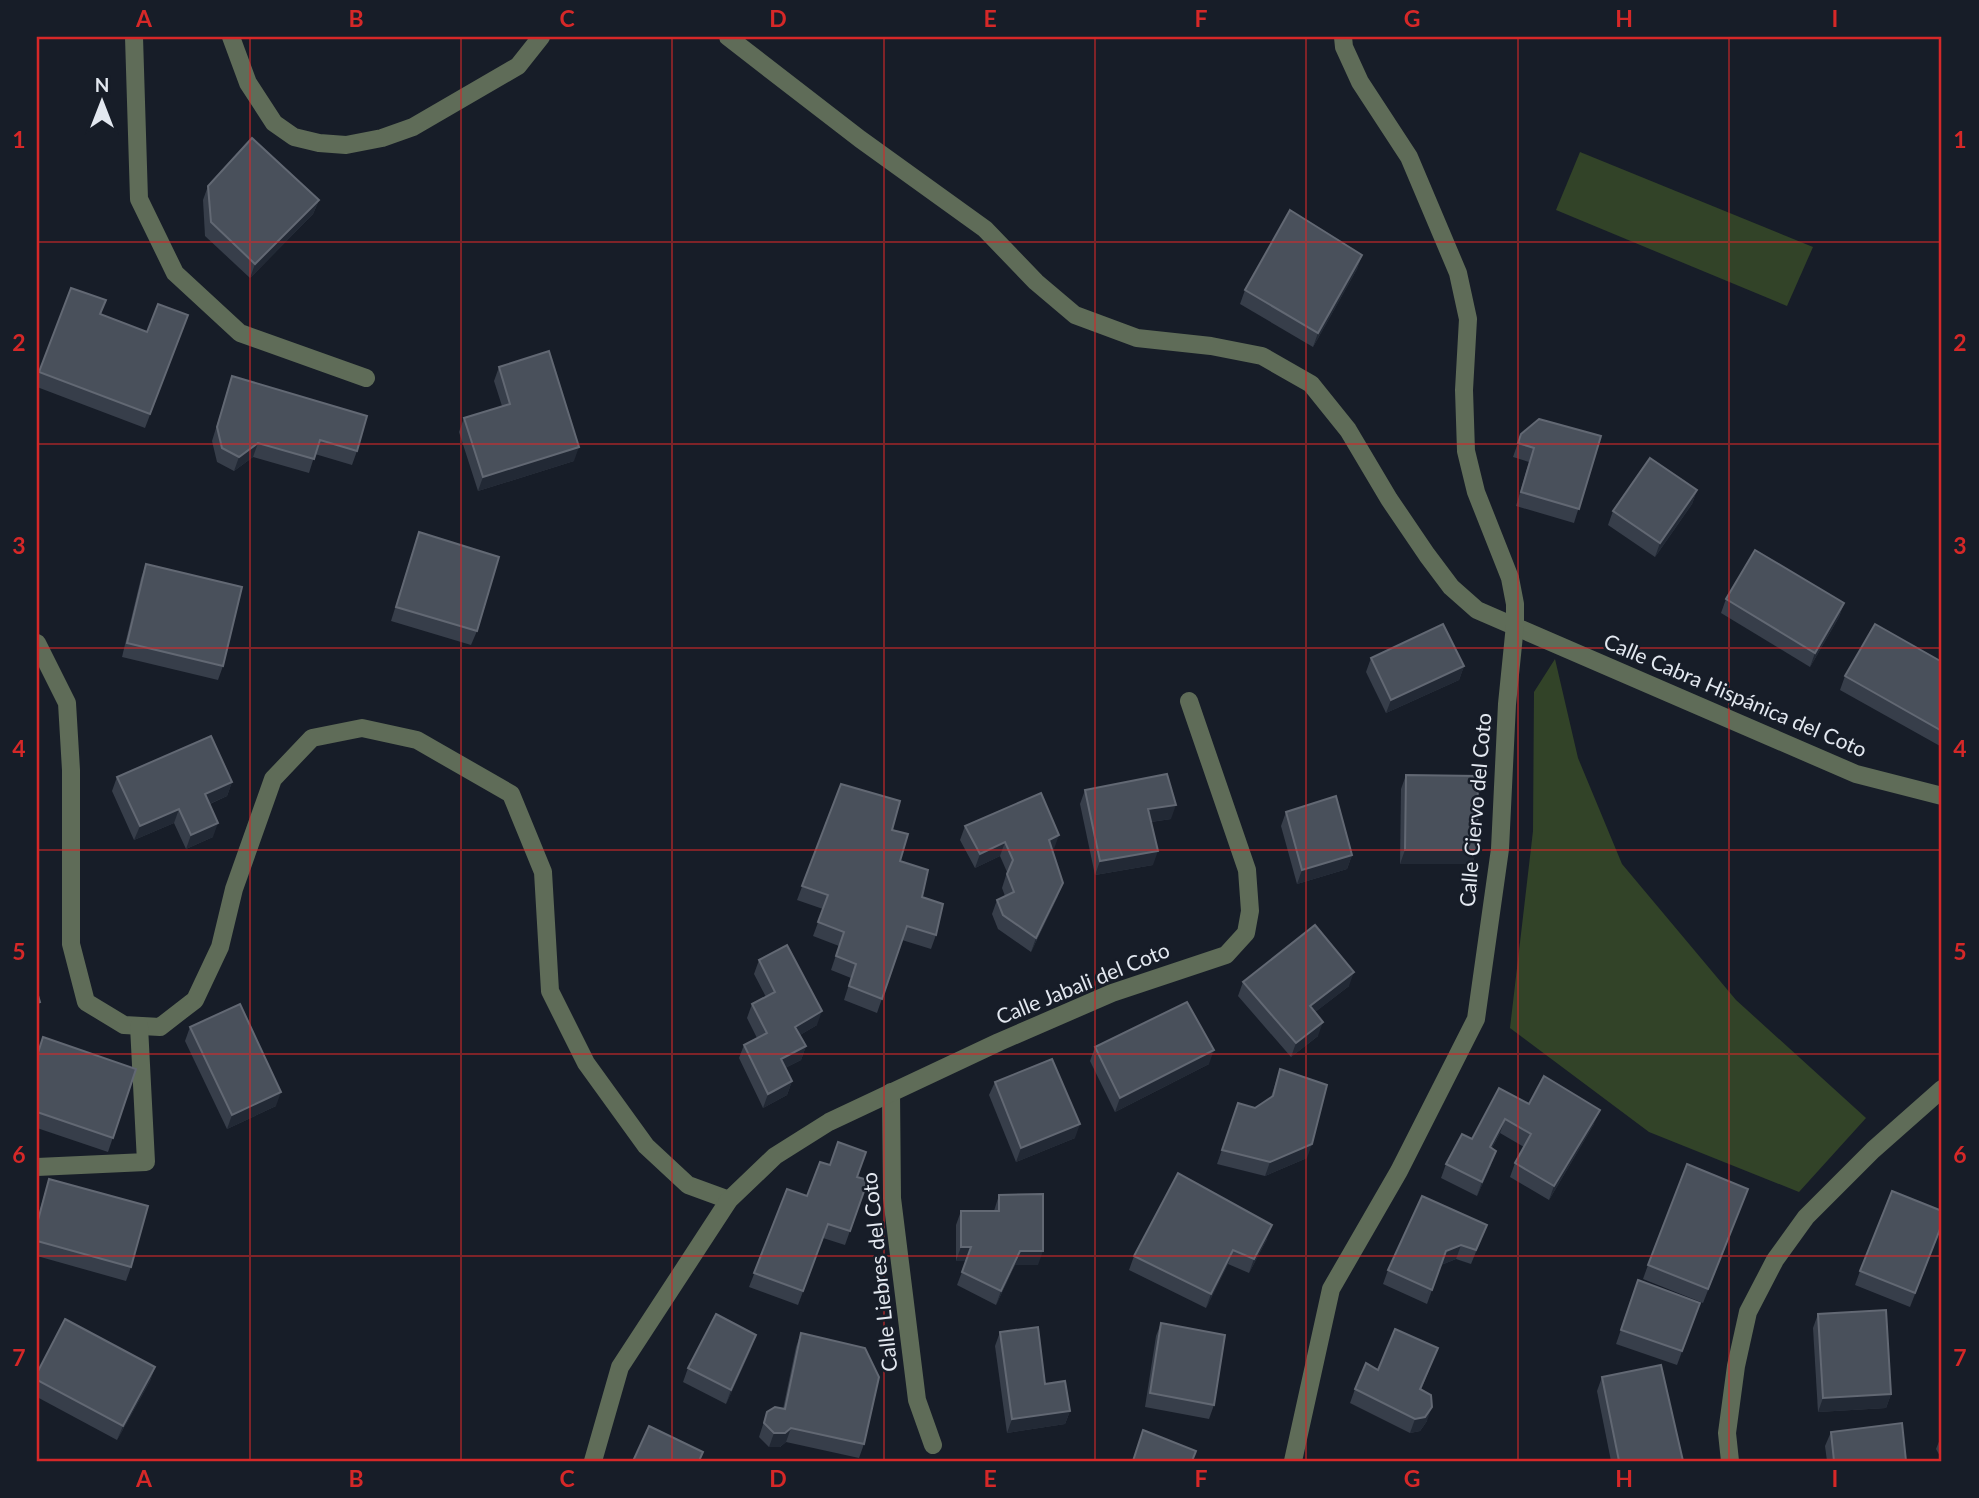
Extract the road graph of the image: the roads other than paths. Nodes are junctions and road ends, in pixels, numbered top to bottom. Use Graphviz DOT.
graph roads {
  1 [pos="134,37"];
  2 [pos="231,37"];
  3 [pos="541,37"];
  4 [pos="728,37"];
  5 [pos="1343,37"];
  6 [pos="366,378"];
  7 [pos="1515,625"];
  8 [pos="37,643"];
  9 [pos="1189,701"];
  10 [pos="1942,796"];
  11 [pos="139,1026"];
  12 [pos="1942,1089"];
  13 [pos="891,1092"];
  14 [pos="37,1167"];
  15 [pos="729,1200"];
  16 [pos="933,1445"];
  17 [pos="593,1461"];
  18 [pos="1293,1461"];
  19 [pos="1730,1461"];
  1 -- 6 [label="street"];
  2 -- 3 [label="street"];
  4 -- 7 [label="street"];
  5 -- 7 [label="street, Calle Ciervo del Coto"];
  7 -- 10 [label="street, Calle Cabra Hispánica del Coto"];
  7 -- 18 [label="street, Calle Ciervo del Coto"];
  8 -- 11 [label="street"];
  9 -- 13 [label="street, Calle Jabali del Coto"];
  11 -- 14 [label="street"];
  11 -- 15 [label="street"];
  12 -- 19 [label="street"];
  13 -- 15 [label="street, Calle Jabali del Coto"];
  13 -- 16 [label="street, Calle Liebres del Coto"];
  15 -- 17 [label="street, Calle Jabali del Coto"];
}
